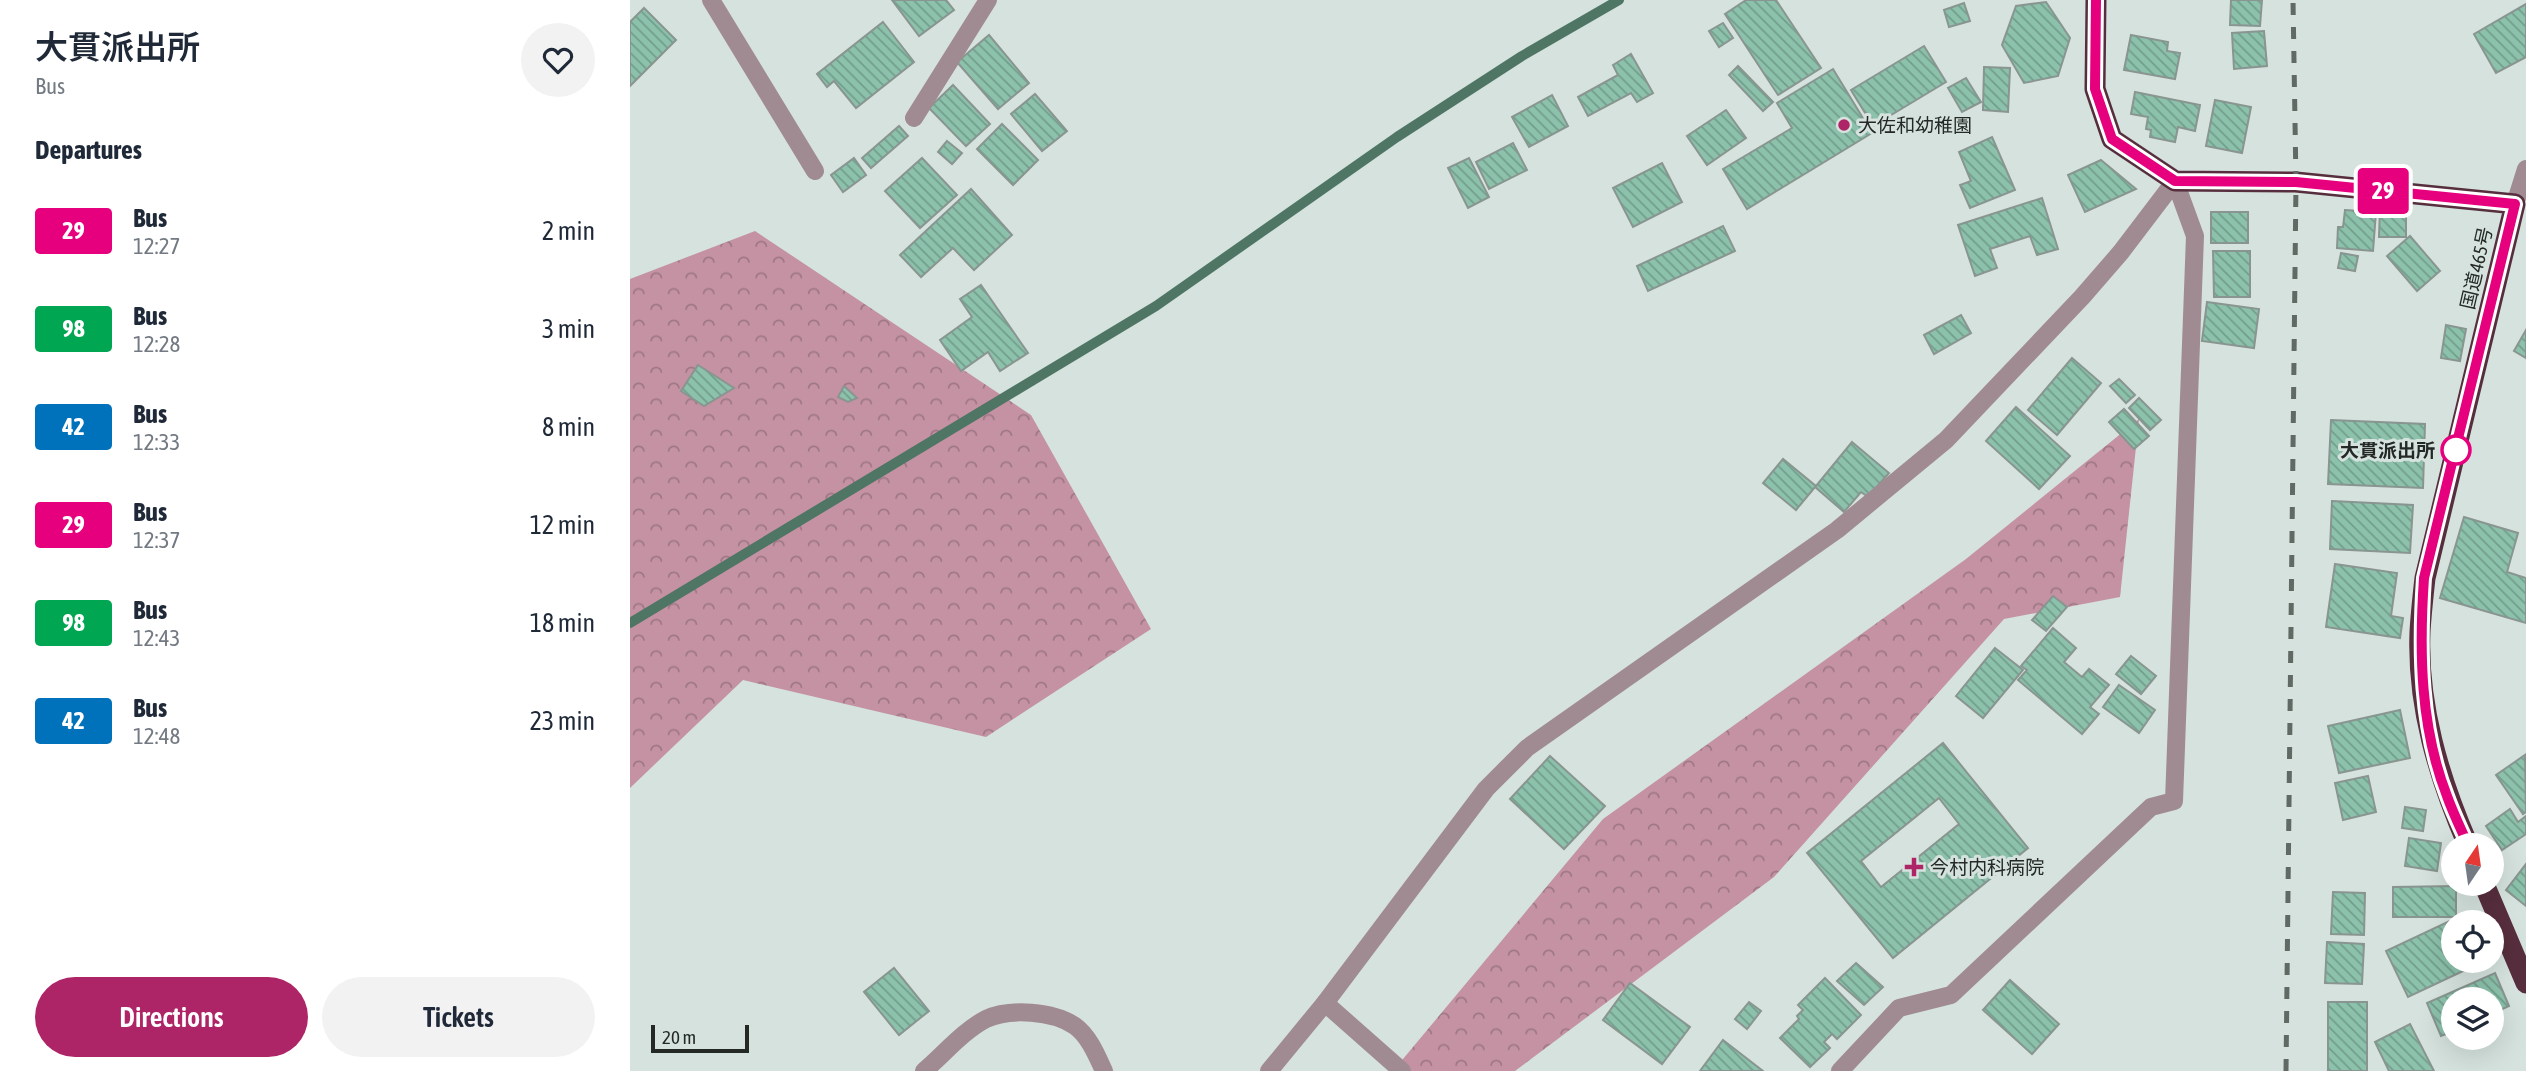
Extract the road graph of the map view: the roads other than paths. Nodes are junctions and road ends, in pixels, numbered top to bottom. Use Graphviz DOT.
graph roads {
  1 [pos="711,0"];
  2 [pos="988,0"];
  3 [pos="2096,0"];
  4 [pos="914,118"];
  5 [pos="2526,169"];
  6 [pos="815,171"];
  7 [pos="2175,181"];
  8 [pos="2515,204"];
  9 [pos="2463,833"];
  10 [pos="2489,896"];
  11 [pos="2525,977"];
  12 [pos="1325,1003"];
  13 [pos="924,1071"];
  14 [pos="1104,1071"];
  15 [pos="1269,1071"];
  16 [pos="1402,1071"];
  17 [pos="1840,1071"];
  1 -- 6 [label="street"];
  2 -- 4 [label="street"];
  3 -- 7 [label="highway"];
  5 -- 8 [label="street"];
  7 -- 8 [label="highway, 国道465号"];
  7 -- 12 [label="street"];
  7 -- 17 [label="street"];
  8 -- 9 [label="highway, 国道465号"];
  10 -- 11 [label="highway"];
  12 -- 15 [label="street"];
  12 -- 16 [label="street"];
  13 -- 14 [label="street"];
}
